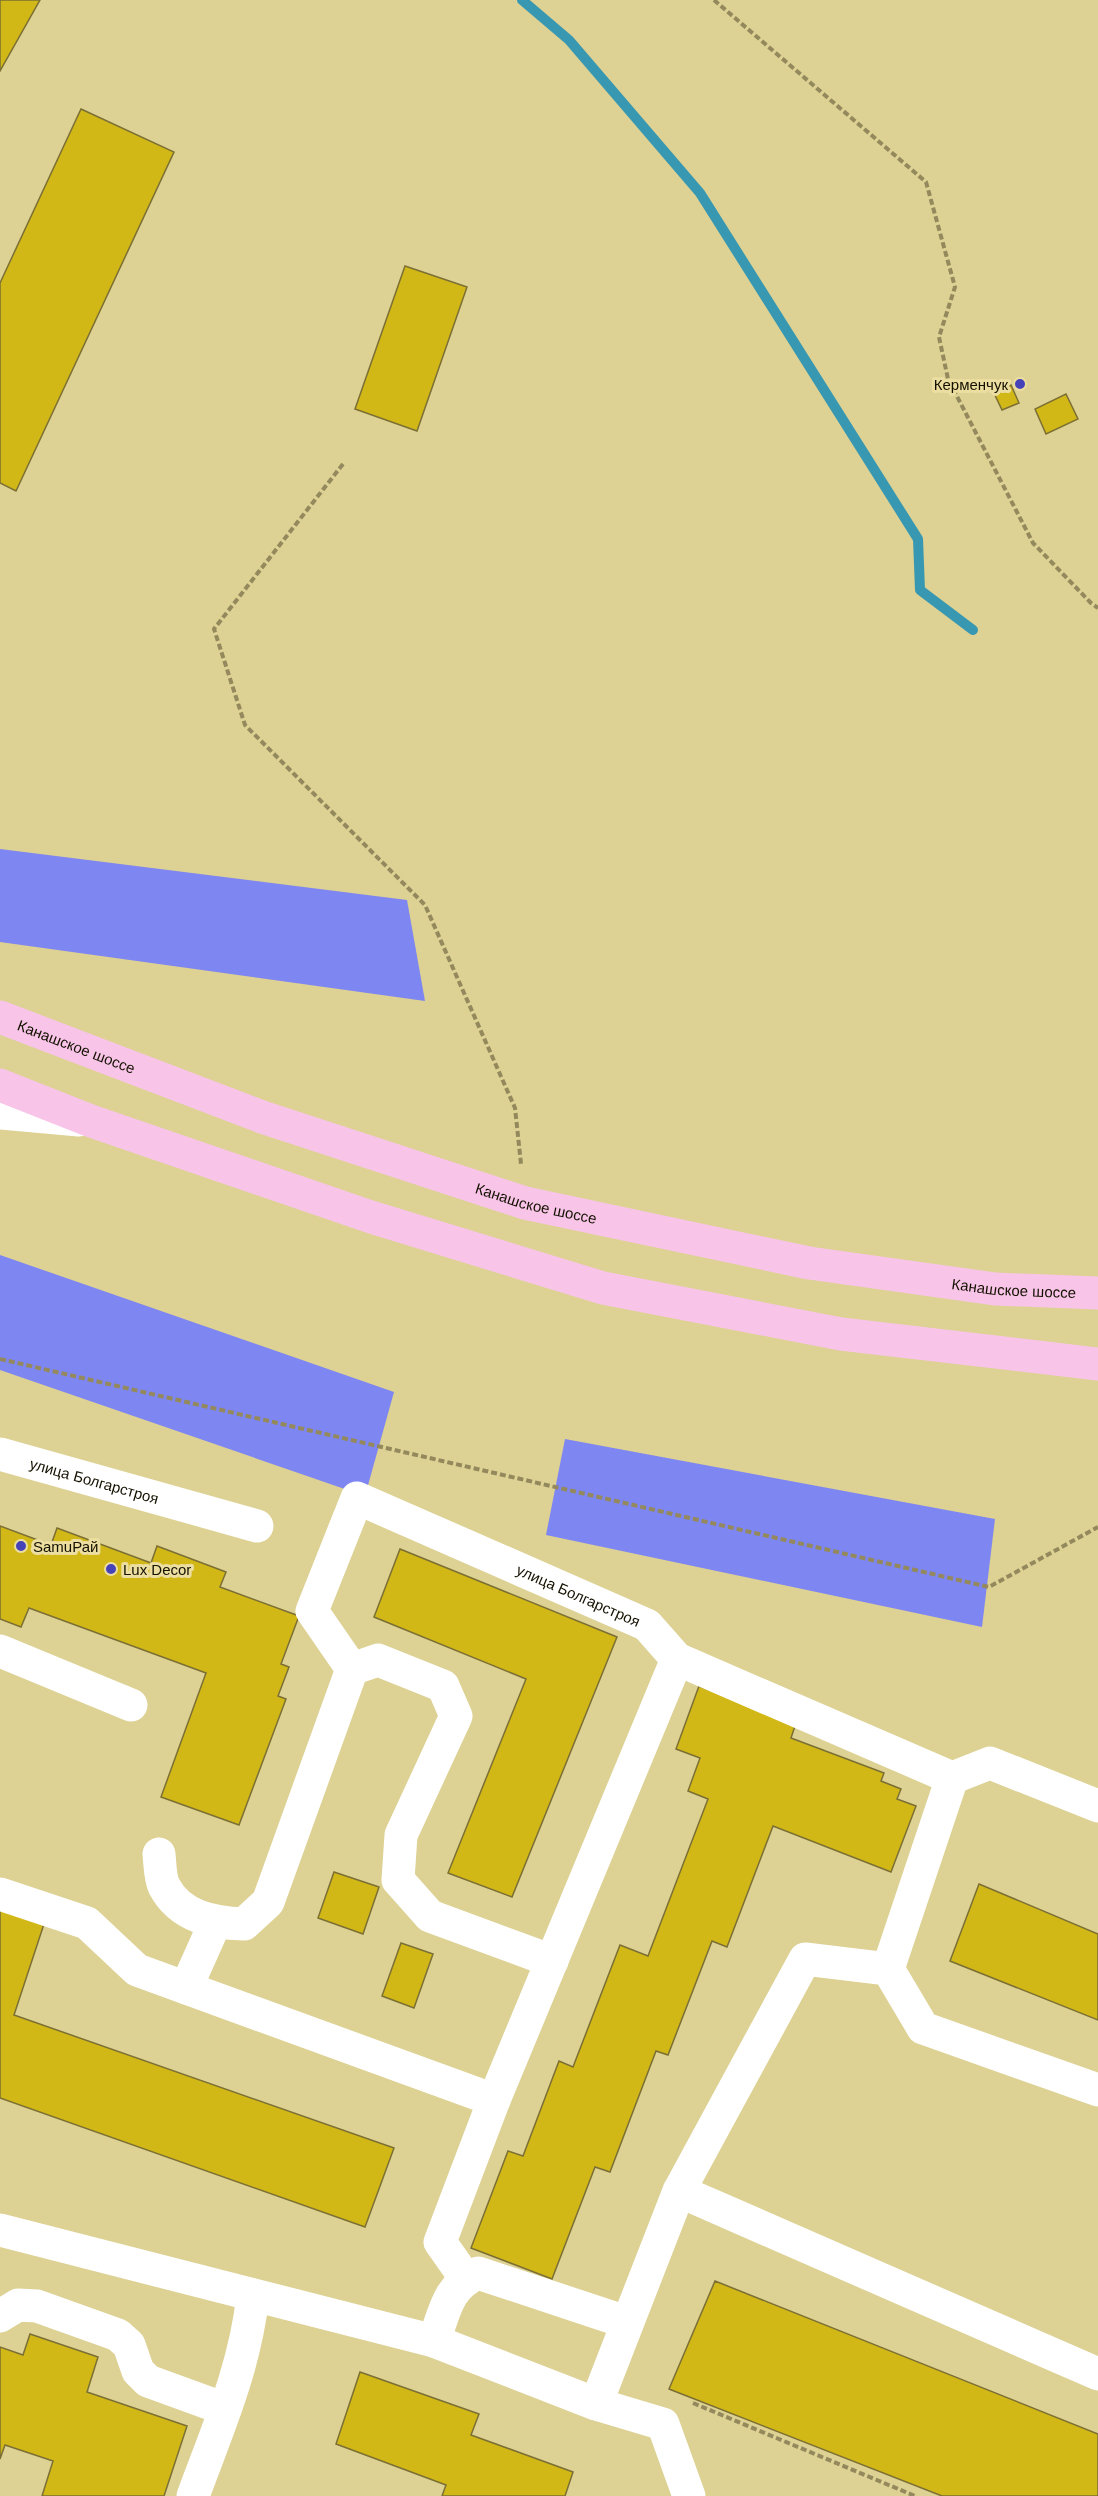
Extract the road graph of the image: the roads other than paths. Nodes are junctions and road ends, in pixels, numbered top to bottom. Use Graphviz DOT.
graph roads {
  1 [pos="0,1017"];
  2 [pos="0,1085"];
  3 [pos="0,1113"];
  4 [pos="91,1122"];
  5 [pos="1098,1293"];
  6 [pos="1098,1364"];
  7 [pos="0,1454"];
  8 [pos="257,1526"];
  9 [pos="0,1651"];
  10 [pos="677,1659"];
  11 [pos="352,1669"];
  12 [pos="131,1705"];
  13 [pos="952,1778"];
  14 [pos="1098,1806"];
  15 [pos="159,1854"];
  16 [pos="0,1894"];
  17 [pos="215,1923"];
  18 [pos="552,1960"];
  19 [pos="888,1968"];
  20 [pos="186,1988"];
  21 [pos="1098,2090"];
  22 [pos="494,2100"];
  23 [pos="679,2191"];
  24 [pos="0,2230"];
  25 [pos="466,2278"];
  26 [pos="253,2295"];
  27 [pos="0,2316"];
  28 [pos="626,2322"];
  29 [pos="434,2341"];
  30 [pos="1098,2374"];
  31 [pos="596,2404"];
  32 [pos="225,2409"];
  33 [pos="193,2496"];
  34 [pos="689,2496"];
  1 -- 5 [label="main road, Канашское шоссе"];
  2 -- 4 [label="main road"];
  3 -- 4 [label="street"];
  4 -- 6 [label="main road"];
  7 -- 8 [label="street, улица Болгарстроя"];
  9 -- 12 [label="street"];
  10 -- 11 [label="street, улица Болгарстроя"];
  10 -- 13 [label="street, улица Болгарстроя"];
  10 -- 18 [label="street"];
  11 -- 17 [label="street"];
  11 -- 18 [label="street"];
  13 -- 14 [label="street"];
  13 -- 19 [label="street"];
  15 -- 17 [label="street"];
  16 -- 20 [label="street"];
  17 -- 20 [label="street"];
  18 -- 22 [label="street"];
  19 -- 21 [label="street"];
  19 -- 23 [label="street"];
  20 -- 22 [label="street"];
  22 -- 25 [label="street"];
  23 -- 28 [label="street"];
  23 -- 30 [label="street"];
  24 -- 26 [label="street"];
  25 -- 28 [label="street"];
  25 -- 29 [label="street"];
  26 -- 29 [label="street"];
  26 -- 32 [label="street"];
  27 -- 32 [label="street"];
  28 -- 31 [label="street"];
  29 -- 31 [label="street"];
  31 -- 34 [label="street"];
  32 -- 33 [label="street"];
}
